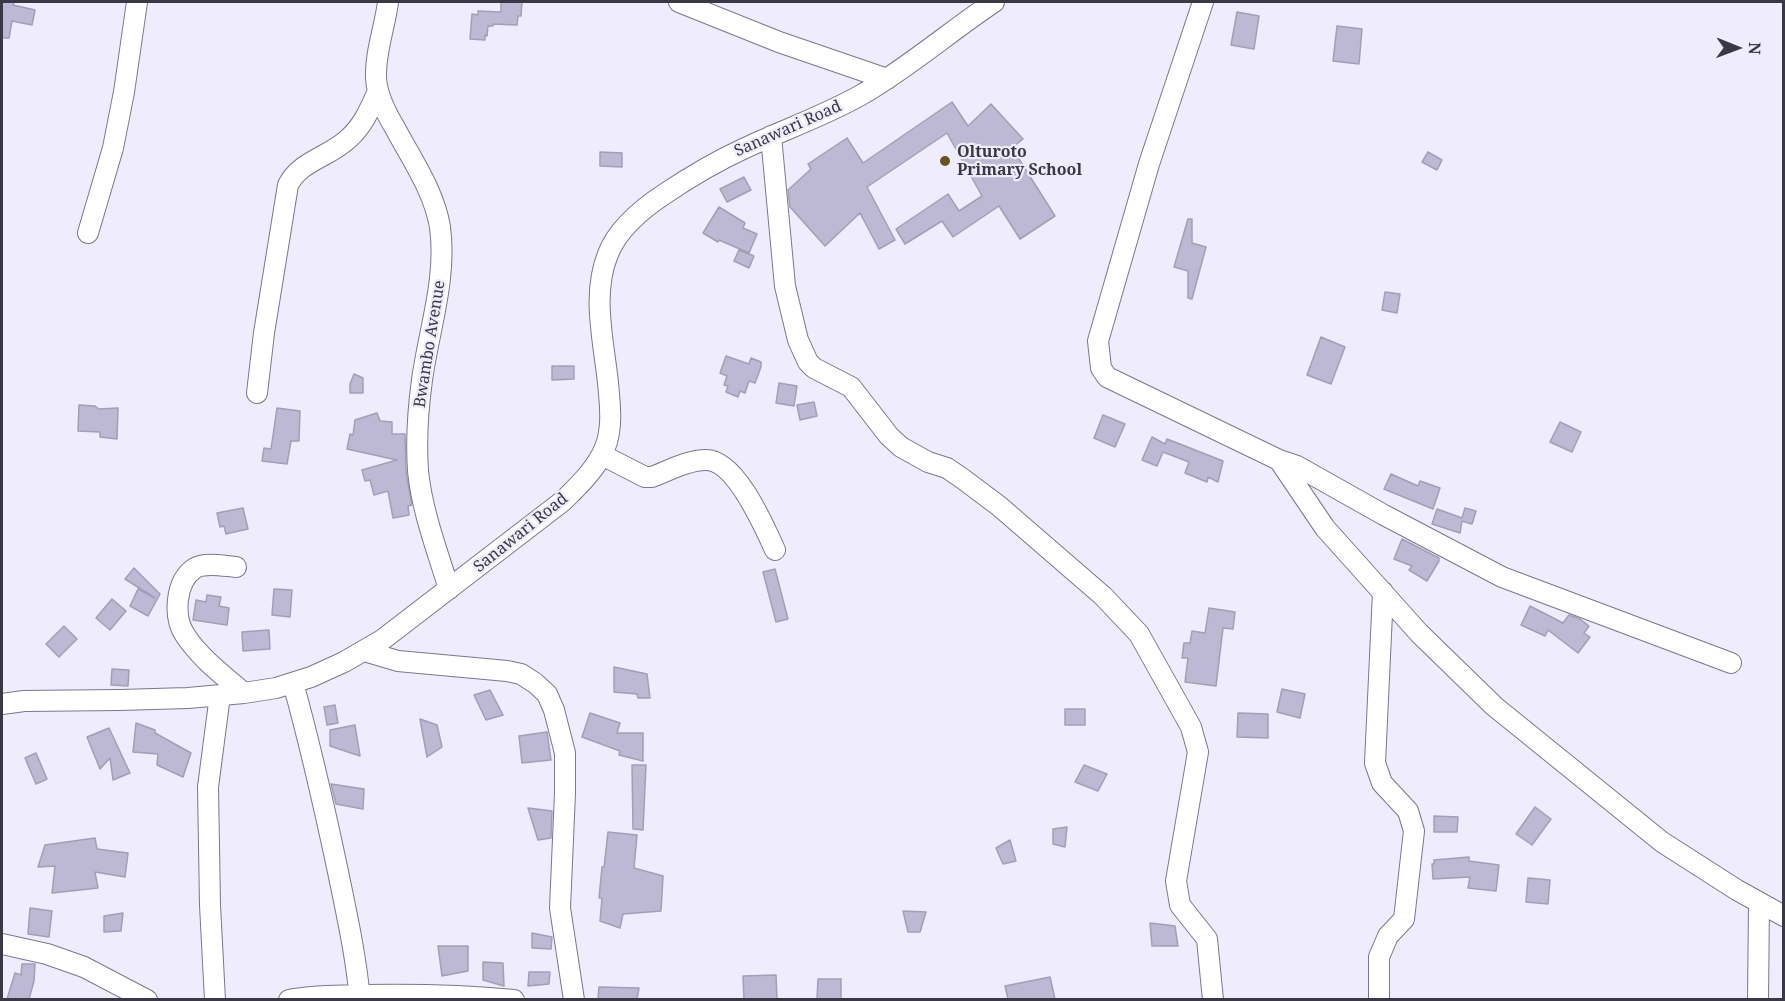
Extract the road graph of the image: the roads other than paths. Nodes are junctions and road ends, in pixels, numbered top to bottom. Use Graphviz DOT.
graph roads {
  1 [pos="137,2"];
  2 [pos="388,2"];
  3 [pos="679,2"];
  4 [pos="994,2"];
  5 [pos="1203,2"];
  6 [pos="887,79"];
  7 [pos="378,91"];
  8 [pos="771,136"];
  9 [pos="88,233"];
  10 [pos="257,393"];
  11 [pos="602,455"];
  12 [pos="1279,460"];
  13 [pos="775,550"];
  14 [pos="236,567"];
  15 [pos="449,589"];
  16 [pos="1383,592"];
  17 [pos="364,651"];
  18 [pos="1731,663"];
  19 [pos="293,683"];
  20 [pos="244,693"];
  21 [pos="220,695"];
  22 [pos="2,704"];
  23 [pos="1759,903"];
  24 [pos="1784,916"];
  25 [pos="2,944"];
  26 [pos="360,997"];
  27 [pos="147,999"];
  28 [pos="215,999"];
  29 [pos="289,999"];
  30 [pos="514,999"];
  31 [pos="574,999"];
  32 [pos="1212,999"];
  33 [pos="1379,999"];
  34 [pos="1758,999"];
  1 -- 9 [label="street"];
  2 -- 7 [label="street, Bwambo Avenue"];
  3 -- 6 [label="street"];
  4 -- 6 [label="street, Sanawari Road"];
  5 -- 12 [label="street"];
  6 -- 8 [label="street, Sanawari Road"];
  7 -- 10 [label="street"];
  7 -- 15 [label="street, Bwambo Avenue"];
  8 -- 11 [label="street, Sanawari Road"];
  8 -- 32 [label="street"];
  11 -- 13 [label="street"];
  11 -- 15 [label="street, Sanawari Road"];
  12 -- 16 [label="street"];
  12 -- 18 [label="street"];
  14 -- 20 [label="street"];
  15 -- 17 [label="street, Sanawari Road"];
  16 -- 23 [label="street"];
  16 -- 33 [label="street"];
  17 -- 19 [label="street, Sanawari Road"];
  17 -- 31 [label="street"];
  19 -- 20 [label="street, Sanawari Road"];
  19 -- 26 [label="street"];
  20 -- 21 [label="street, Sanawari Road"];
  21 -- 22 [label="street, Sanawari Road"];
  21 -- 28 [label="street"];
  23 -- 24 [label="street"];
  23 -- 34 [label="street"];
  25 -- 27 [label="street"];
  26 -- 29 [label="street"];
  26 -- 30 [label="street"];
}
